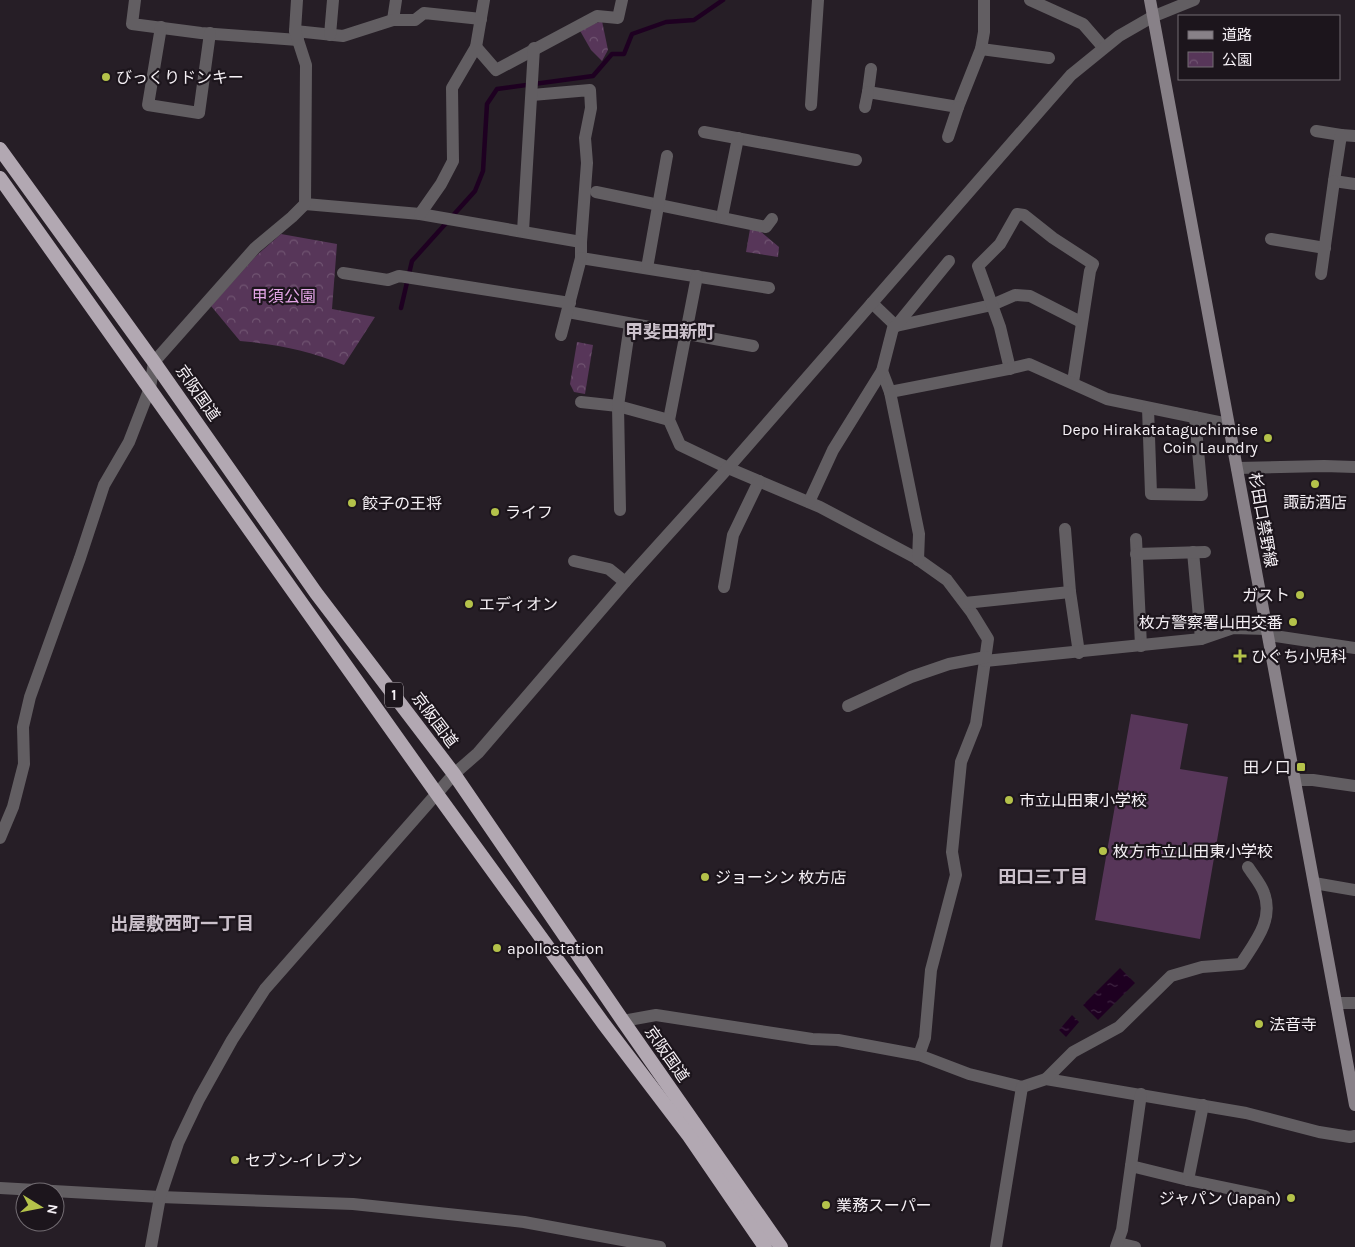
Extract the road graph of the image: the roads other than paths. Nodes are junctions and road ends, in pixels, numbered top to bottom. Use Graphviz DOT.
graph roads {
  1 [pos="135,0"];
  2 [pos="297,0"];
  3 [pos="333,0"];
  4 [pos="396,0"];
  5 [pos="484,0"];
  6 [pos="622,0"];
  7 [pos="818,0"];
  8 [pos="984,0"];
  9 [pos="1030,0"];
  10 [pos="1150,0"];
  11 [pos="1194,0"];
  12 [pos="1152,17"];
  13 [pos="481,18"];
  14 [pos="393,20"];
  15 [pos="161,27"];
  16 [pos="210,34"];
  17 [pos="330,35"];
  18 [pos="296,36"];
  19 [pos="476,47"];
  20 [pos="1103,47"];
  21 [pos="534,48"];
  22 [pos="981,49"];
  23 [pos="1049,58"];
  24 [pos="871,69"];
  25 [pos="533,87"];
  26 [pos="868,92"];
  27 [pos="811,105"];
  28 [pos="865,107"];
  29 [pos="958,107"];
  30 [pos="1316,131"];
  31 [pos="704,132"];
  32 [pos="1341,135"];
  33 [pos="1355,136"];
  34 [pos="948,137"];
  35 [pos="738,138"];
  36 [pos="0,149"];
  37 [pos="667,156"];
  38 [pos="856,160"];
  39 [pos="0,178"];
  40 [pos="1334,181"];
  41 [pos="1355,184"];
  42 [pos="596,192"];
  43 [pos="305,204"];
  44 [pos="658,204"];
  45 [pos="420,214"];
  46 [pos="722,217"];
  47 [pos="772,219"];
  48 [pos="523,231"];
  49 [pos="1271,239"];
  50 [pos="581,242"];
  51 [pos="1325,248"];
  52 [pos="581,258"];
  53 [pos="949,261"];
  54 [pos="647,268"];
  55 [pos="343,273"];
  56 [pos="1321,274"];
  57 [pos="697,276"];
  58 [pos="769,288"];
  59 [pos="872,303"];
  60 [pos="992,305"];
  61 [pos="569,307"];
  62 [pos="1082,322"];
  63 [pos="630,324"];
  64 [pos="896,326"];
  65 [pos="686,334"];
  66 [pos="561,335"];
  67 [pos="753,346"];
  68 [pos="154,362"];
  69 [pos="1010,369"];
  70 [pos="882,371"];
  71 [pos="1073,382"];
  72 [pos="150,388"];
  73 [pos="890,392"];
  74 [pos="581,402"];
  75 [pos="618,406"];
  76 [pos="1148,408"];
  77 [pos="1195,417"];
  78 [pos="669,420"];
  79 [pos="1228,424"];
  80 [pos="1355,467"];
  81 [pos="728,468"];
  82 [pos="1237,468"];
  83 [pos="759,481"];
  84 [pos="809,502"];
  85 [pos="620,510"];
  86 [pos="1065,529"];
  87 [pos="1136,539"];
  88 [pos="1136,554"];
  89 [pos="918,560"];
  90 [pos="574,561"];
  91 [pos="625,582"];
  92 [pos="724,587"];
  93 [pos="1070,592"];
  94 [pos="964,603"];
  95 [pos="1267,632"];
  96 [pos="1201,639"];
  97 [pos="1141,646"];
  98 [pos="1355,648"];
  99 [pos="1080,653"];
  100 [pos="985,659"];
  101 [pos="848,706"];
  102 [pos="454,774"];
  103 [pos="1295,780"];
  104 [pos="1355,786"];
  105 [pos="437,794"];
  106 [pos="0,838"];
  107 [pos="1248,866"];
  108 [pos="1314,883"];
  109 [pos="1355,890"];
  110 [pos="1355,1002"];
  111 [pos="1337,1003"];
  112 [pos="623,1021"];
  113 [pos="919,1055"];
  114 [pos="1046,1080"];
  115 [pos="1022,1087"];
  116 [pos="1141,1094"];
  117 [pos="1203,1105"];
  118 [pos="1355,1105"];
  119 [pos="1355,1136"];
  120 [pos="1131,1166"];
  121 [pos="1188,1180"];
  122 [pos="0,1188"];
  123 [pos="1265,1196"];
  124 [pos="160,1197"];
  125 [pos="1117,1245"];
  126 [pos="151,1247"];
  127 [pos="660,1247"];
  128 [pos="765,1247"];
  129 [pos="781,1247"];
  130 [pos="996,1247"];
  131 [pos="1135,1247"];
  1 -- 15 [label="street"];
  2 -- 18 [label="street"];
  3 -- 17 [label="street"];
  4 -- 14 [label="street"];
  5 -- 13 [label="street"];
  6 -- 21 [label="street"];
  7 -- 27 [label="street"];
  8 -- 22 [label="street"];
  9 -- 20 [label="street"];
  10 -- 12 [label="main road, 杉田口禁野線"];
  11 -- 12 [label="street"];
  12 -- 20 [label="street"];
  12 -- 79 [label="main road, 杉田口禁野線"];
  13 -- 14 [label="street"];
  13 -- 19 [label="street"];
  14 -- 17 [label="street"];
  15 -- 16 [label="street"];
  15 -- 16 [label="street"];
  16 -- 18 [label="street"];
  17 -- 18 [label="street"];
  18 -- 43 [label="street"];
  19 -- 21 [label="street"];
  19 -- 45 [label="street"];
  20 -- 59 [label="street"];
  21 -- 25 [label="street"];
  22 -- 23 [label="street"];
  22 -- 29 [label="street"];
  24 -- 26 [label="street"];
  25 -- 48 [label="street"];
  25 -- 50 [label="street"];
  26 -- 28 [label="street"];
  26 -- 29 [label="street"];
  29 -- 34 [label="street"];
  30 -- 32 [label="street"];
  31 -- 35 [label="street"];
  32 -- 33 [label="street"];
  32 -- 40 [label="street"];
  35 -- 38 [label="street"];
  35 -- 46 [label="street"];
  36 -- 68 [label="highway, 京阪国道 / 1"];
  37 -- 44 [label="street"];
  39 -- 72 [label="highway, 京阪国道 / 1"];
  40 -- 41 [label="street"];
  40 -- 51 [label="street"];
  42 -- 44 [label="street"];
  43 -- 45 [label="street"];
  43 -- 68 [label="street"];
  44 -- 46 [label="street"];
  44 -- 54 [label="street"];
  45 -- 48 [label="street"];
  46 -- 47 [label="street"];
  48 -- 50 [label="street"];
  49 -- 51 [label="street"];
  50 -- 52 [label="street"];
  51 -- 56 [label="street"];
  52 -- 54 [label="street"];
  52 -- 61 [label="street"];
  53 -- 64 [label="street"];
  54 -- 57 [label="street"];
  55 -- 61 [label="street"];
  57 -- 58 [label="street"];
  57 -- 65 [label="street"];
  59 -- 64 [label="street"];
  59 -- 81 [label="street"];
  60 -- 62 [label="street"];
  60 -- 62 [label="street"];
  60 -- 64 [label="street"];
  60 -- 69 [label="street"];
  61 -- 63 [label="street"];
  61 -- 66 [label="street"];
  62 -- 71 [label="street"];
  63 -- 65 [label="street"];
  63 -- 75 [label="street"];
  64 -- 70 [label="street"];
  65 -- 67 [label="street"];
  65 -- 78 [label="street"];
  68 -- 72 [label="street"];
  68 -- 102 [label="highway, 京阪国道 / 1"];
  69 -- 71 [label="street"];
  69 -- 73 [label="street"];
  70 -- 73 [label="street"];
  70 -- 84 [label="street"];
  71 -- 76 [label="street"];
  72 -- 105 [label="highway, 京阪国道 / 1"];
  72 -- 106 [label="street"];
  73 -- 89 [label="street"];
  74 -- 75 [label="street"];
  75 -- 78 [label="street"];
  75 -- 85 [label="street"];
  76 -- 77 [label="street"];
  76 -- 77 [label="street"];
  77 -- 79 [label="street"];
  78 -- 81 [label="street"];
  79 -- 82 [label="main road, 杉田口禁野線"];
  80 -- 82 [label="street"];
  81 -- 83 [label="street"];
  81 -- 91 [label="street"];
  82 -- 95 [label="main road, 杉田口禁野線"];
  83 -- 84 [label="street"];
  83 -- 92 [label="street"];
  84 -- 89 [label="street"];
  86 -- 93 [label="street"];
  87 -- 88 [label="street"];
  88 -- 96 [label="street"];
  88 -- 97 [label="street"];
  89 -- 94 [label="street"];
  90 -- 91 [label="street"];
  91 -- 102 [label="street"];
  93 -- 94 [label="street"];
  93 -- 99 [label="street"];
  94 -- 100 [label="street"];
  95 -- 96 [label="street"];
  95 -- 98 [label="street"];
  95 -- 103 [label="main road, 杉田口禁野線"];
  96 -- 97 [label="street"];
  97 -- 99 [label="street"];
  99 -- 100 [label="street"];
  100 -- 101 [label="street"];
  100 -- 113 [label="street"];
  102 -- 105 [label="street"];
  102 -- 112 [label="highway, 京阪国道 / 1"];
  103 -- 104 [label="street"];
  103 -- 108 [label="main road, 杉田口禁野線"];
  105 -- 124 [label="street"];
  105 -- 128 [label="highway, 京阪国道 / 1"];
  107 -- 114 [label="street"];
  108 -- 109 [label="street"];
  108 -- 111 [label="main road, 杉田口禁野線"];
  110 -- 111 [label="street"];
  111 -- 118 [label="main road, 杉田口禁野線"];
  112 -- 113 [label="street"];
  112 -- 129 [label="highway, 京阪国道 / 1"];
  113 -- 115 [label="street"];
  114 -- 115 [label="street"];
  114 -- 116 [label="street"];
  115 -- 130 [label="street"];
  116 -- 117 [label="street"];
  116 -- 120 [label="street"];
  117 -- 119 [label="street"];
  117 -- 121 [label="street"];
  120 -- 121 [label="street"];
  120 -- 125 [label="street"];
  121 -- 123 [label="street"];
  122 -- 124 [label="street"];
  124 -- 126 [label="street"];
  124 -- 127 [label="street"];
  125 -- 131 [label="street"];
}
